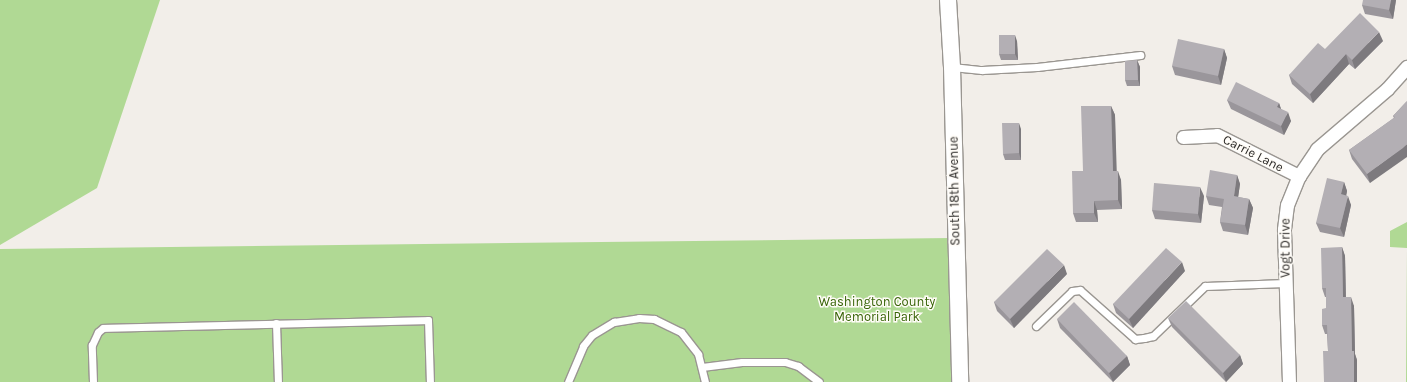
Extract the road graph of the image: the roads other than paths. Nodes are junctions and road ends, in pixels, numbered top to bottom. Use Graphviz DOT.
graph roads {
  1 [pos="948,0"];
  2 [pos="1140,55"];
  3 [pos="952,67"];
  4 [pos="1407,67"];
  5 [pos="1183,137"];
  6 [pos="1299,176"];
  7 [pos="1285,283"];
  8 [pos="276,323"];
  9 [pos="1036,326"];
  10 [pos="702,367"];
  11 [pos="93,382"];
  12 [pos="278,382"];
  13 [pos="430,382"];
  14 [pos="568,382"];
  15 [pos="705,382"];
  16 [pos="819,382"];
  17 [pos="960,382"];
  18 [pos="1289,382"];
  1 -- 3 [label="street, South 18th Avenue"];
  2 -- 3 [label="lane"];
  3 -- 17 [label="street, South 18th Avenue"];
  4 -- 6 [label="street, Vogt Drive"];
  5 -- 6 [label="street, Carrie Lane"];
  6 -- 7 [label="street, Vogt Drive"];
  7 -- 9 [label="lane"];
  7 -- 18 [label="street, Vogt Drive"];
  8 -- 11 [label="lane"];
  8 -- 12 [label="lane"];
  8 -- 13 [label="lane"];
  10 -- 14 [label="lane"];
  10 -- 15 [label="lane"];
  10 -- 16 [label="lane"];
}
